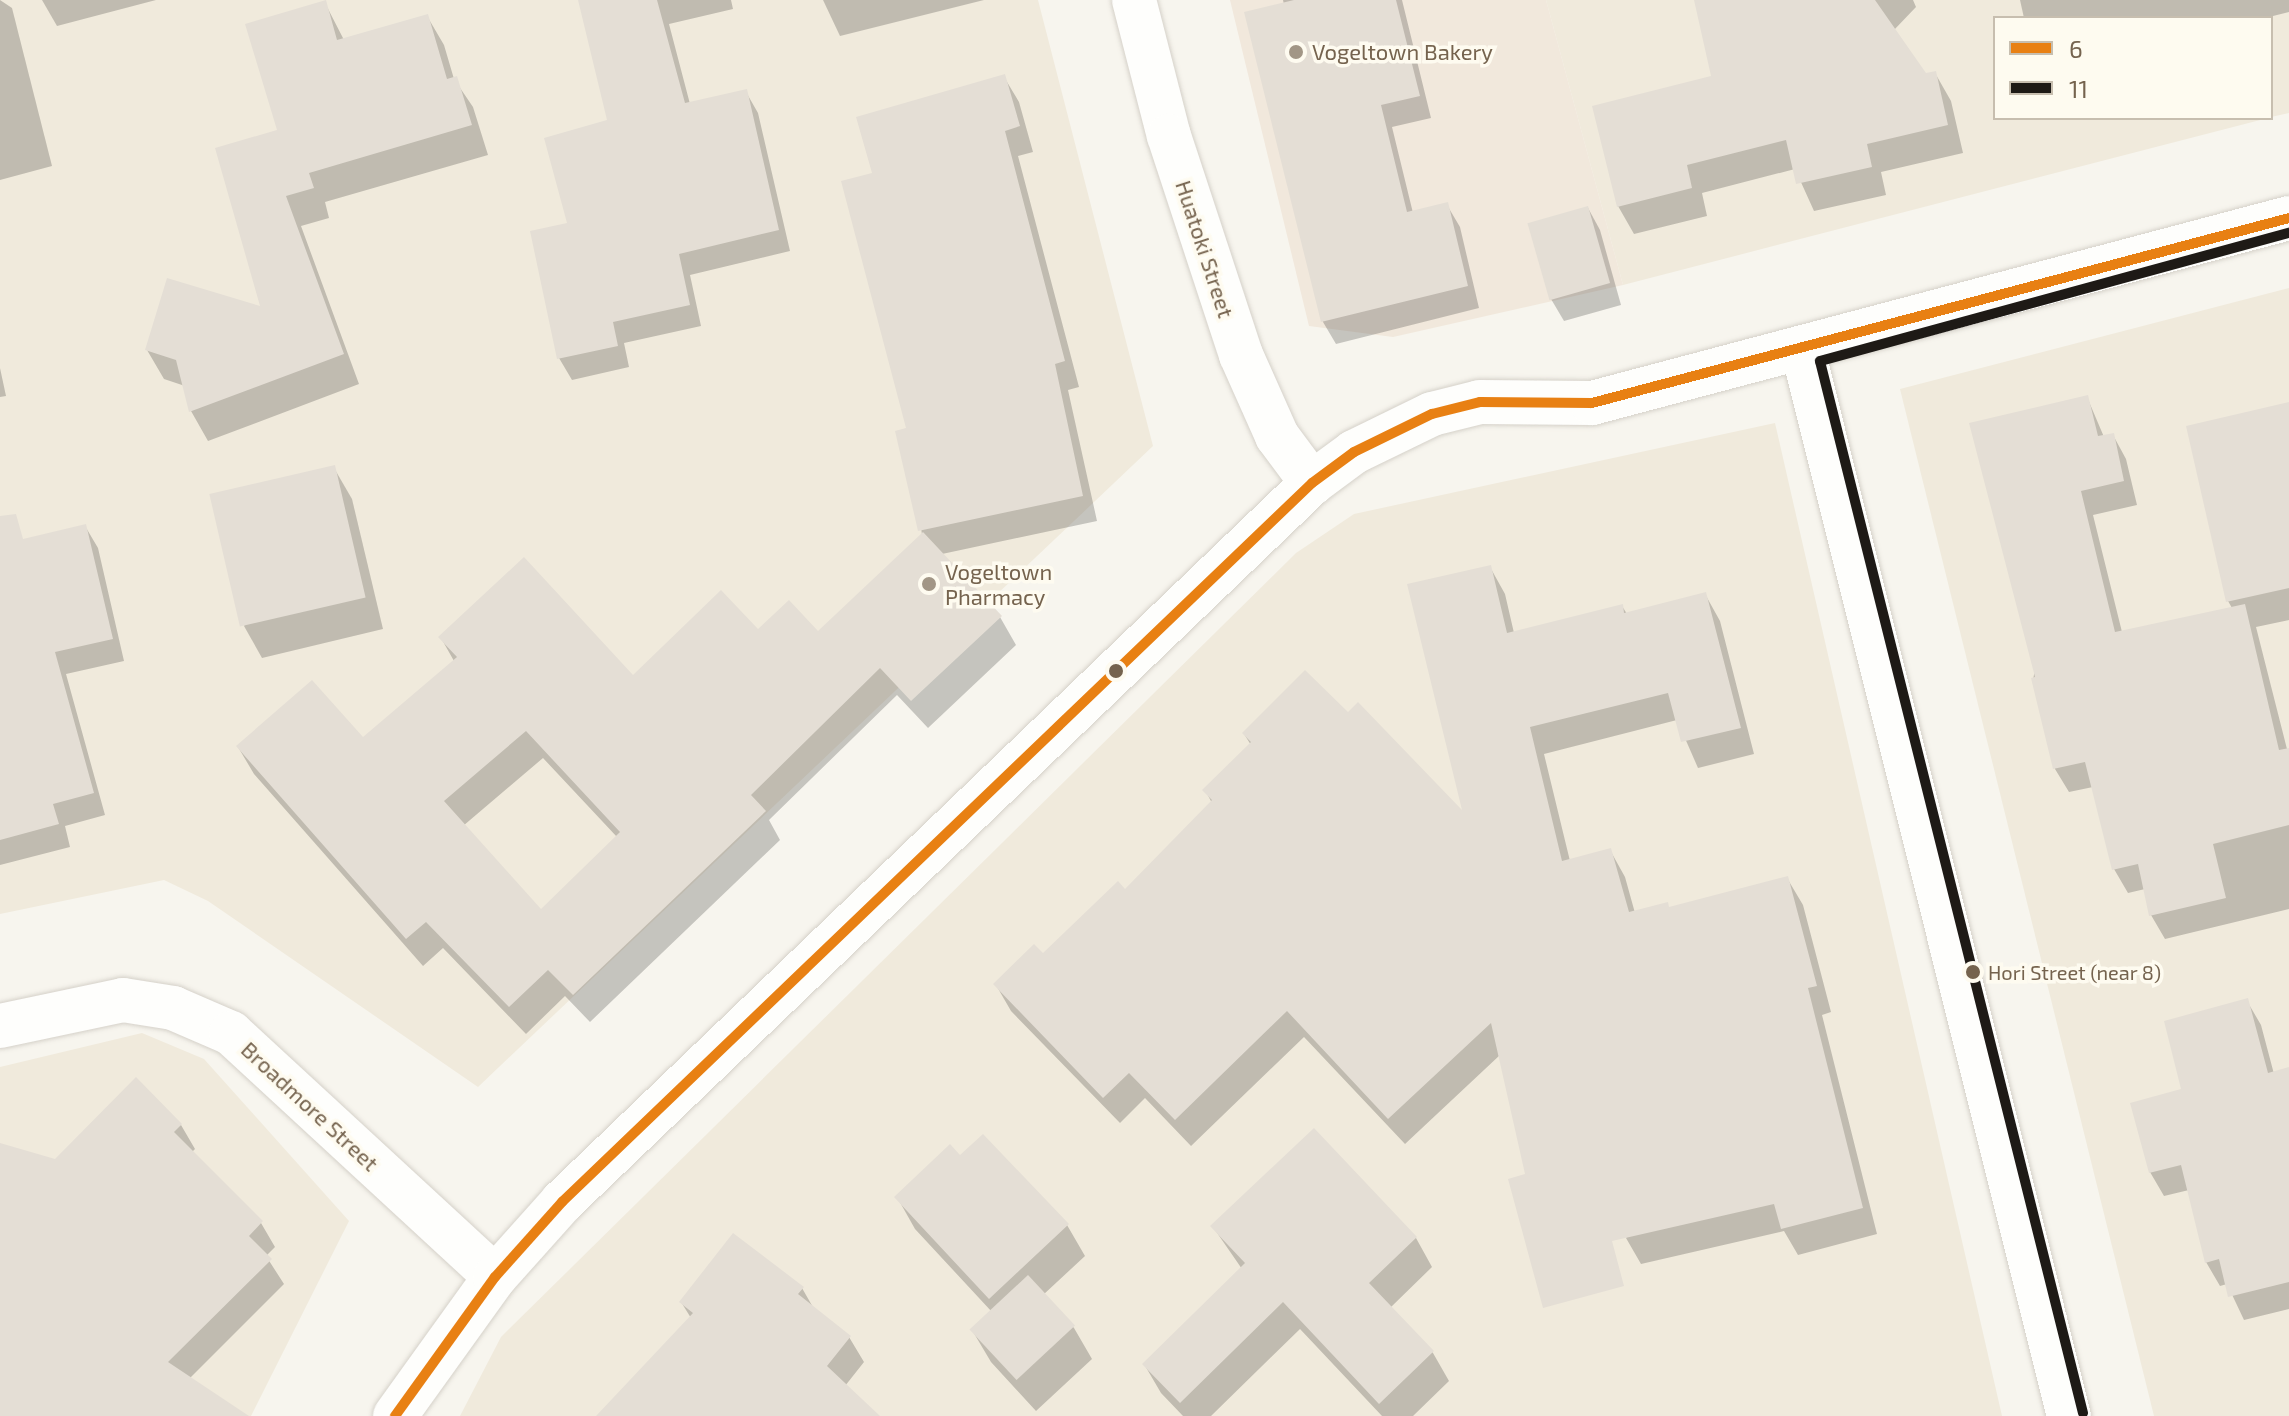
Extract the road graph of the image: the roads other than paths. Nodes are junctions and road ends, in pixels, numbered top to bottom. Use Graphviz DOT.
graph roads {
  1 [pos="1134,0"];
  2 [pos="2289,218"];
  3 [pos="1803,351"];
  4 [pos="1312,483"];
  5 [pos="0,1026"];
  6 [pos="495,1277"];
  7 [pos="395,1416"];
  8 [pos="2069,1416"];
  1 -- 4 [label="main road, Huatoki Street"];
  2 -- 3 [label="main road"];
  3 -- 4 [label="main road"];
  3 -- 8 [label="main road"];
  4 -- 6 [label="main road"];
  5 -- 6 [label="main road, Broadmore Street"];
  6 -- 7 [label="main road"];
}
